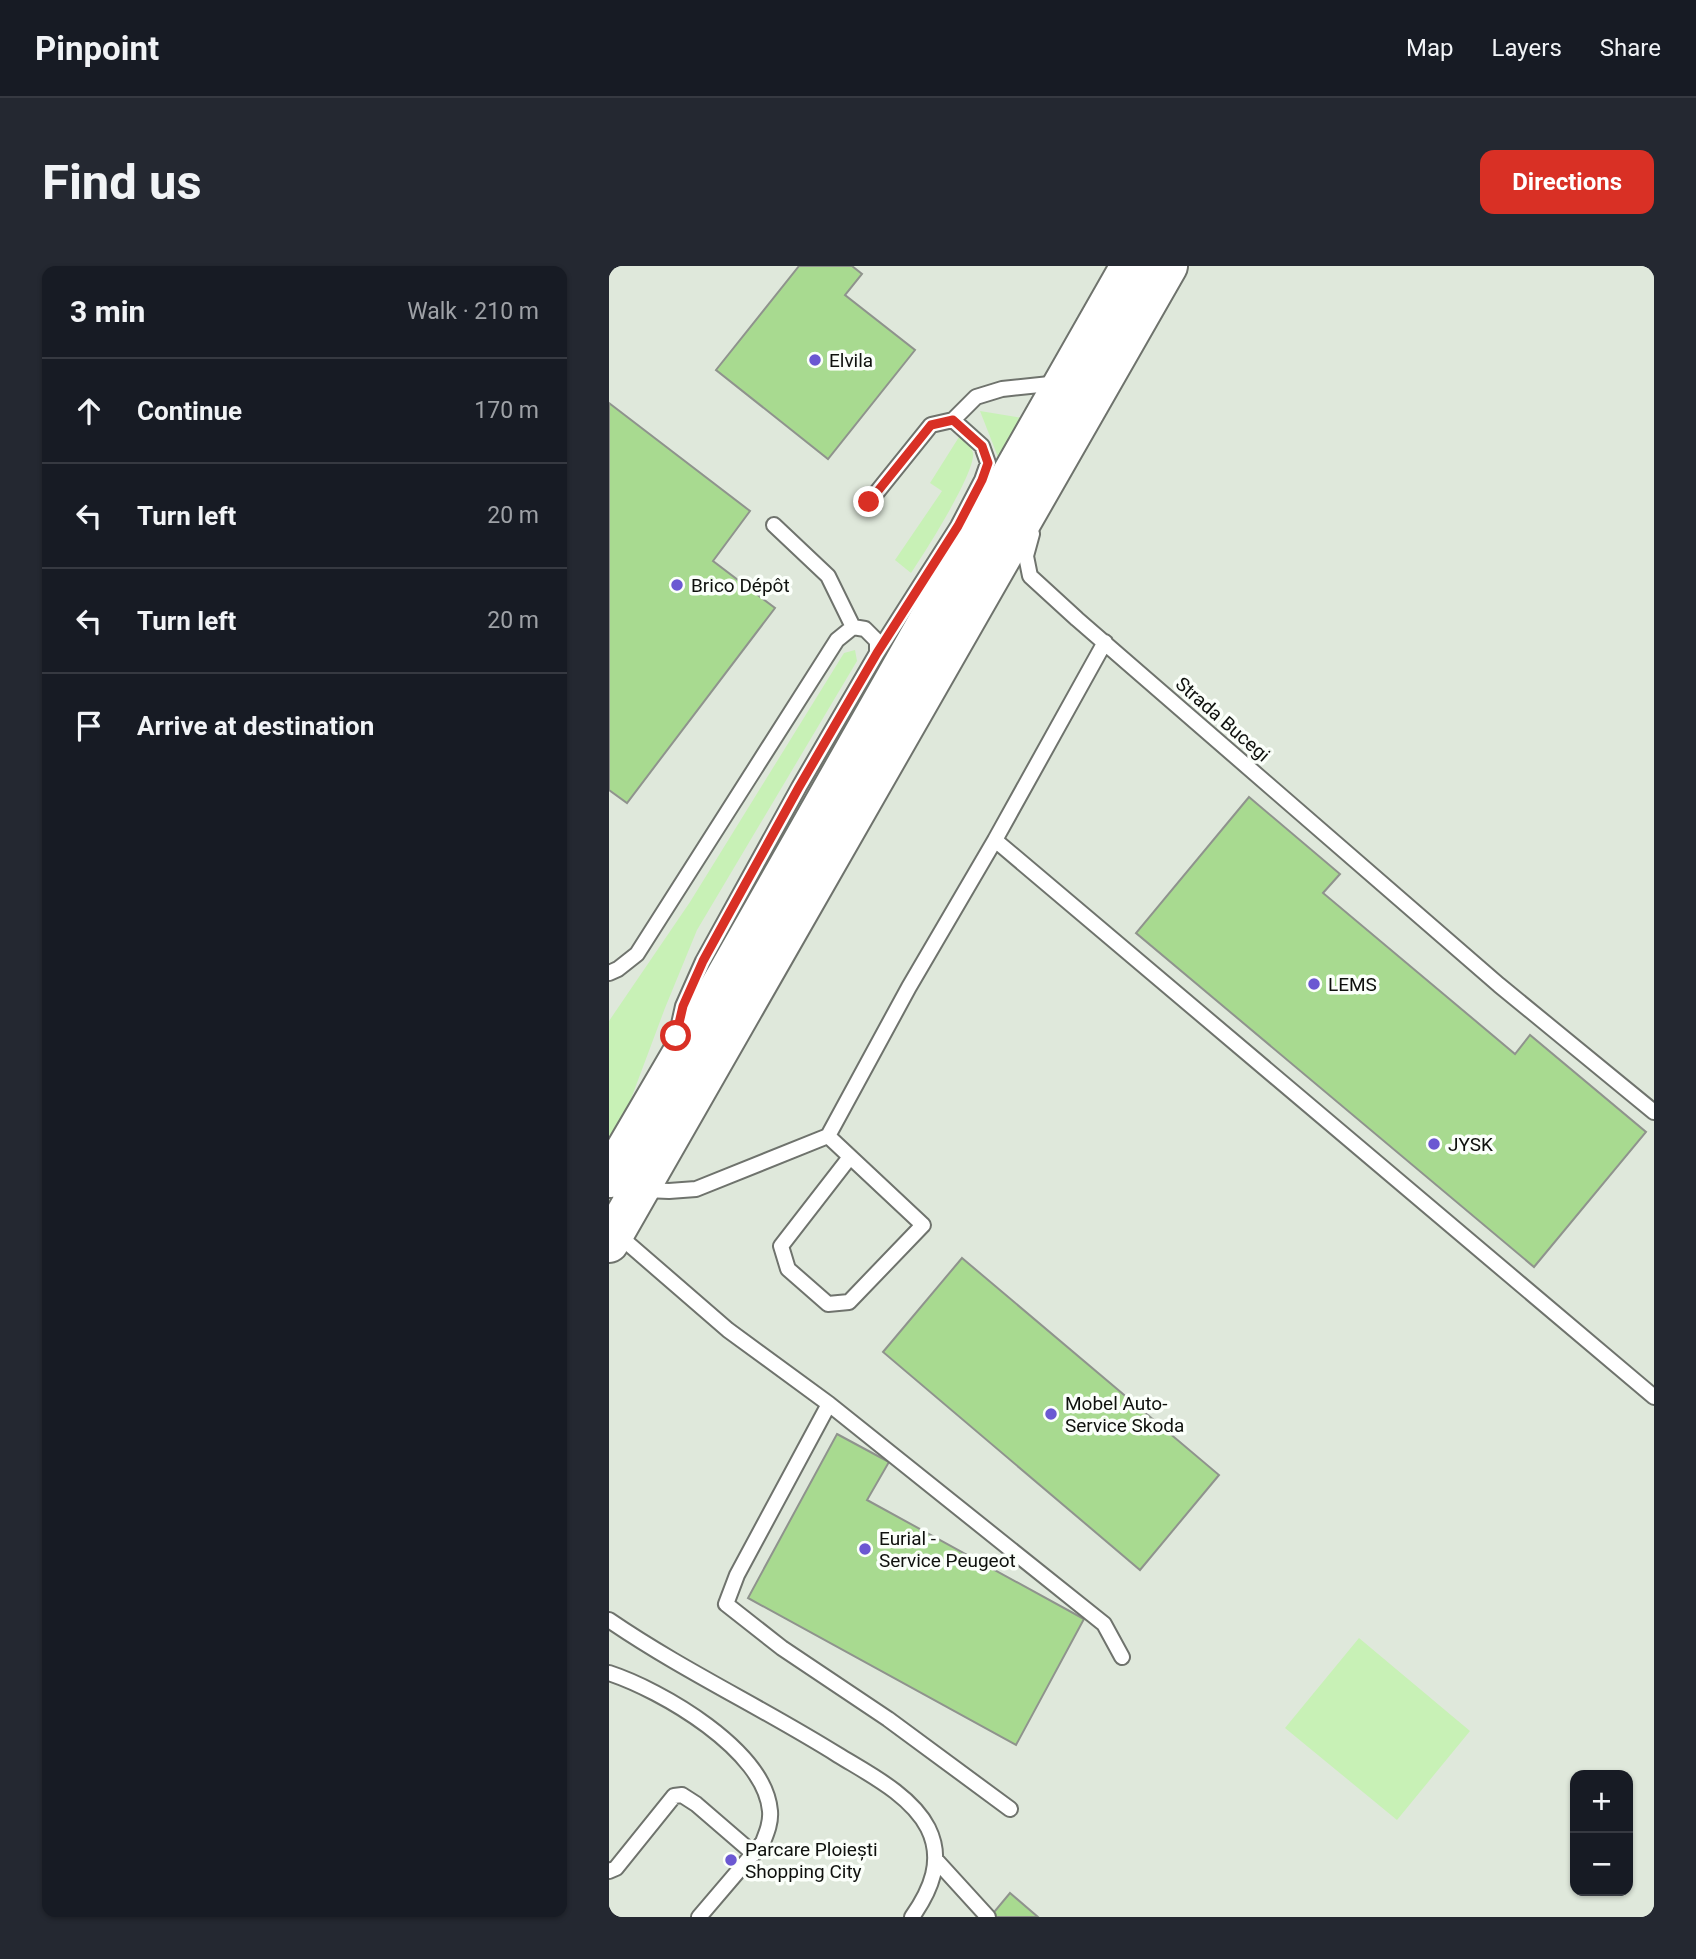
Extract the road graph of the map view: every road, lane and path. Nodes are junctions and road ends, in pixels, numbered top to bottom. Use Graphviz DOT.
graph roads {
  1 [pos="1130,266"];
  2 [pos="1168,266"];
  3 [pos="1064,383"];
  4 [pos="953,420"];
  5 [pos="1072,462"];
  6 [pos="869,502"];
  7 [pos="1038,523"];
  8 [pos="774,525"];
  9 [pos="853,627"];
  10 [pos="1105,642"];
  11 [pos="877,653"];
  12 [pos="995,840"];
  13 [pos="609,973"];
  14 [pos="682,1053"];
  15 [pos="1654,1112"];
  16 [pos="828,1136"];
  17 [pos="850,1157"];
  18 [pos="624,1184"];
  19 [pos="612,1238"];
  20 [pos="1654,1396"];
  21 [pos="829,1404"];
  22 [pos="609,1620"];
  23 [pos="1122,1657"];
  24 [pos="609,1673"];
  25 [pos="609,1682"];
  26 [pos="633,1683"];
  27 [pos="1010,1809"];
  28 [pos="754,1854"];
  29 [pos="936,1860"];
  30 [pos="609,1871"];
  31 [pos="978,1914"];
  32 [pos="699,1917"];
  33 [pos="912,1917"];
  1 -- 3 [label="main road"];
  2 -- 5 [label="lane"];
  2 -- 18 [label="main road"];
  3 -- 4 [label="lane"];
  3 -- 14 [label="main road"];
  4 -- 6 [label="lane"];
  4 -- 11 [label="lane"];
  7 -- 10 [label="lane, Strada Bucegi"];
  8 -- 9 [label="lane"];
  9 -- 11 [label="lane"];
  9 -- 13 [label="lane"];
  10 -- 12 [label="lane"];
  10 -- 15 [label="lane, Strada Bucegi"];
  11 -- 14 [label="lane"];
  12 -- 16 [label="lane"];
  12 -- 20 [label="lane"];
  14 -- 18 [label="main road"];
  16 -- 17 [label="lane"];
  16 -- 18 [label="lane"];
  17 -- 17 [label="lane"];
  18 -- 19 [label="main road"];
  19 -- 21 [label="lane"];
  21 -- 23 [label="lane"];
  21 -- 27 [label="lane"];
  22 -- 29 [label="lane"];
  24 -- 26 [label="lane"];
  25 -- 26 [label="lane"];
  26 -- 28 [label="lane"];
  28 -- 30 [label="lane"];
  28 -- 32 [label="lane"];
  29 -- 31 [label="lane"];
  29 -- 33 [label="lane"];
}
